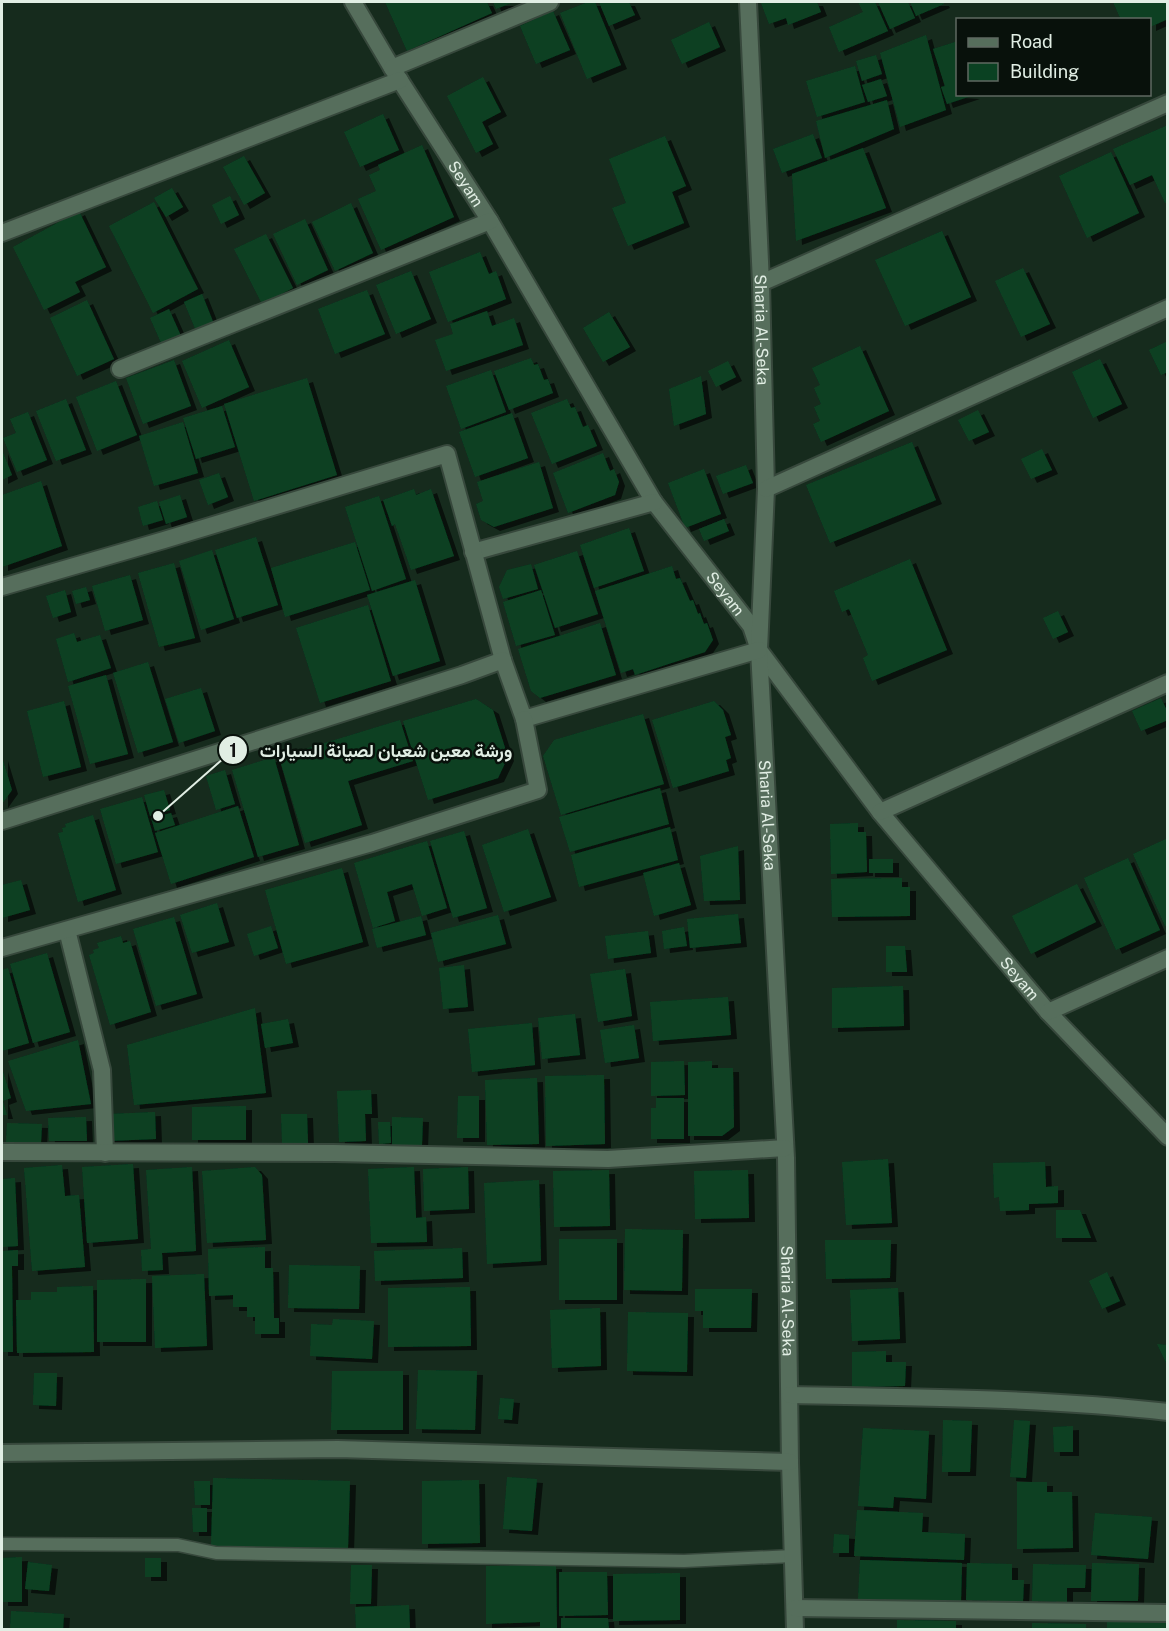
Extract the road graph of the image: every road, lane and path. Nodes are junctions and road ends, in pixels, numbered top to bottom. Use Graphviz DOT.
graph roads {
  1 [pos="353,2"];
  2 [pos="550,2"];
  3 [pos="748,2"];
  4 [pos="396,74"];
  5 [pos="1167,103"];
  6 [pos="490,221"];
  7 [pos="2,233"];
  8 [pos="761,283"];
  9 [pos="1167,308"];
  10 [pos="120,369"];
  11 [pos="766,489"];
  12 [pos="654,502"];
  13 [pos="473,552"];
  14 [pos="2,587"];
  15 [pos="759,650"];
  16 [pos="503,660"];
  17 [pos="1167,683"];
  18 [pos="524,719"];
  19 [pos="880,812"];
  20 [pos="2,821"];
  21 [pos="67,930"];
  22 [pos="2,948"];
  23 [pos="1167,958"];
  24 [pos="1048,1012"];
  25 [pos="1167,1137"];
  26 [pos="785,1148"];
  27 [pos="2,1152"];
  28 [pos="105,1153"];
  29 [pos="790,1395"];
  30 [pos="1167,1412"];
  31 [pos="2,1453"];
  32 [pos="790,1462"];
  33 [pos="2,1544"];
  34 [pos="793,1556"];
  35 [pos="795,1608"];
  36 [pos="1167,1613"];
  37 [pos="795,1629"];
  1 -- 4 [label="street, Seyam"];
  2 -- 4 [label="street"];
  3 -- 8 [label="street, Sharia Al-Seka"];
  4 -- 6 [label="street, Seyam"];
  4 -- 7 [label="street"];
  5 -- 8 [label="street"];
  6 -- 10 [label="street"];
  6 -- 12 [label="street, Seyam"];
  8 -- 11 [label="street, Sharia Al-Seka"];
  9 -- 11 [label="street"];
  11 -- 15 [label="street, Sharia Al-Seka"];
  12 -- 13 [label="street"];
  12 -- 15 [label="street, Seyam"];
  13 -- 14 [label="street"];
  13 -- 16 [label="street"];
  15 -- 18 [label="street"];
  15 -- 19 [label="street, Seyam"];
  15 -- 26 [label="street, Sharia Al-Seka"];
  16 -- 18 [label="street"];
  16 -- 20 [label="street"];
  17 -- 19 [label="street"];
  18 -- 21 [label="street"];
  19 -- 24 [label="street, Seyam"];
  21 -- 22 [label="street"];
  21 -- 28 [label="street"];
  23 -- 24 [label="street"];
  24 -- 25 [label="street, Seyam"];
  26 -- 28 [label="street"];
  26 -- 29 [label="street, Sharia Al-Seka"];
  27 -- 28 [label="street"];
  29 -- 30 [label="street"];
  29 -- 32 [label="street, Sharia Al-Seka"];
  31 -- 32 [label="street"];
  32 -- 34 [label="street, Sharia Al-Seka"];
  33 -- 34 [label="lane"];
  34 -- 35 [label="street, Sharia Al-Seka"];
  35 -- 36 [label="street"];
  35 -- 37 [label="street, Sharia Al-Seka"];
}
